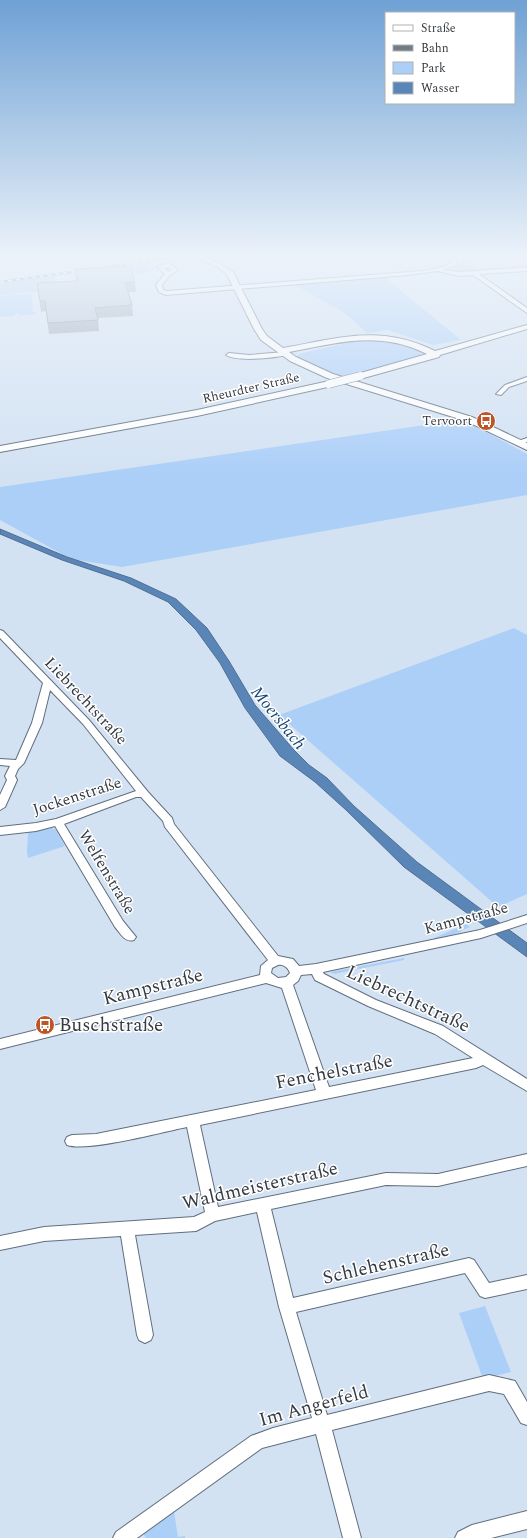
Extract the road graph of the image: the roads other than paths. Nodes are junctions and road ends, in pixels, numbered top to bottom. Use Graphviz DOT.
graph roads {
  1 [pos="259,330"];
  2 [pos="518,330"];
  3 [pos="283,353"];
  4 [pos="229,355"];
  5 [pos="436,355"];
  6 [pos="527,379"];
  7 [pos="498,394"];
  8 [pos="525,444"];
  9 [pos="0,449"];
  10 [pos="0,633"];
  11 [pos="47,683"];
  12 [pos="0,762"];
  13 [pos="19,763"];
  14 [pos="142,794"];
  15 [pos="0,807"];
  16 [pos="58,822"];
  17 [pos="0,831"];
  18 [pos="525,919"];
  19 [pos="130,937"];
  20 [pos="275,961"];
  21 [pos="316,969"];
  22 [pos="296,971"];
  23 [pos="268,978"];
  24 [pos="286,983"];
  25 [pos="0,1044"];
  26 [pos="483,1057"];
  27 [pos="527,1086"];
  28 [pos="324,1093"];
  29 [pos="192,1121"];
  30 [pos="72,1141"];
  31 [pos="527,1160"];
  32 [pos="262,1204"];
  33 [pos="213,1215"];
  34 [pos="128,1228"];
  35 [pos="0,1244"];
  36 [pos="527,1282"];
  37 [pos="287,1307"];
  38 [pos="145,1335"];
  39 [pos="527,1417"];
  40 [pos="322,1425"];
  41 [pos="527,1520"];
  42 [pos="122,1538"];
  43 [pos="352,1538"];
  44 [pos="464,1538"];
  1 -- 3 [label="main road"];
  2 -- 5 [label="main road, Rheurdter Straße"];
  3 -- 4 [label="street"];
  3 -- 5 [label="main road"];
  3 -- 8 [label="main road"];
  5 -- 9 [label="main road, Rheurdter Straße, bridge"];
  6 -- 7 [label="street"];
  10 -- 11 [label="street, Liebrechtstraße"];
  11 -- 13 [label="street"];
  11 -- 14 [label="street, Liebrechtstraße"];
  12 -- 13 [label="street"];
  13 -- 15 [label="street"];
  14 -- 16 [label="street, Jockenstraße"];
  14 -- 20 [label="street, Liebrechtstraße"];
  16 -- 17 [label="street, Jockenstraße"];
  16 -- 19 [label="street, Welfenstraße"];
  18 -- 21 [label="street, Kampstraße"];
  20 -- 22 [label="street"];
  20 -- 23 [label="street"];
  21 -- 22 [label="street, Kampstraße"];
  21 -- 26 [label="street, Liebrechtstraße"];
  22 -- 24 [label="street"];
  23 -- 24 [label="street"];
  23 -- 25 [label="street, Kampstraße"];
  24 -- 28 [label="street"];
  26 -- 27 [label="street, Liebrechtstraße"];
  26 -- 28 [label="street, Fenchelstraße"];
  28 -- 29 [label="street, Fenchelstraße"];
  29 -- 30 [label="street, Fenchelstraße"];
  29 -- 33 [label="street"];
  31 -- 32 [label="street, Waldmeisterstraße"];
  32 -- 33 [label="street, Waldmeisterstraße"];
  32 -- 37 [label="street"];
  33 -- 34 [label="street, Waldmeisterstraße"];
  34 -- 35 [label="street, Waldmeisterstraße"];
  34 -- 38 [label="street"];
  36 -- 37 [label="street, Schlehenstraße"];
  37 -- 40 [label="street"];
  39 -- 40 [label="street, Im Angerfeld"];
  40 -- 42 [label="street, Im Angerfeld"];
  40 -- 43 [label="street"];
  41 -- 44 [label="street"];
}
